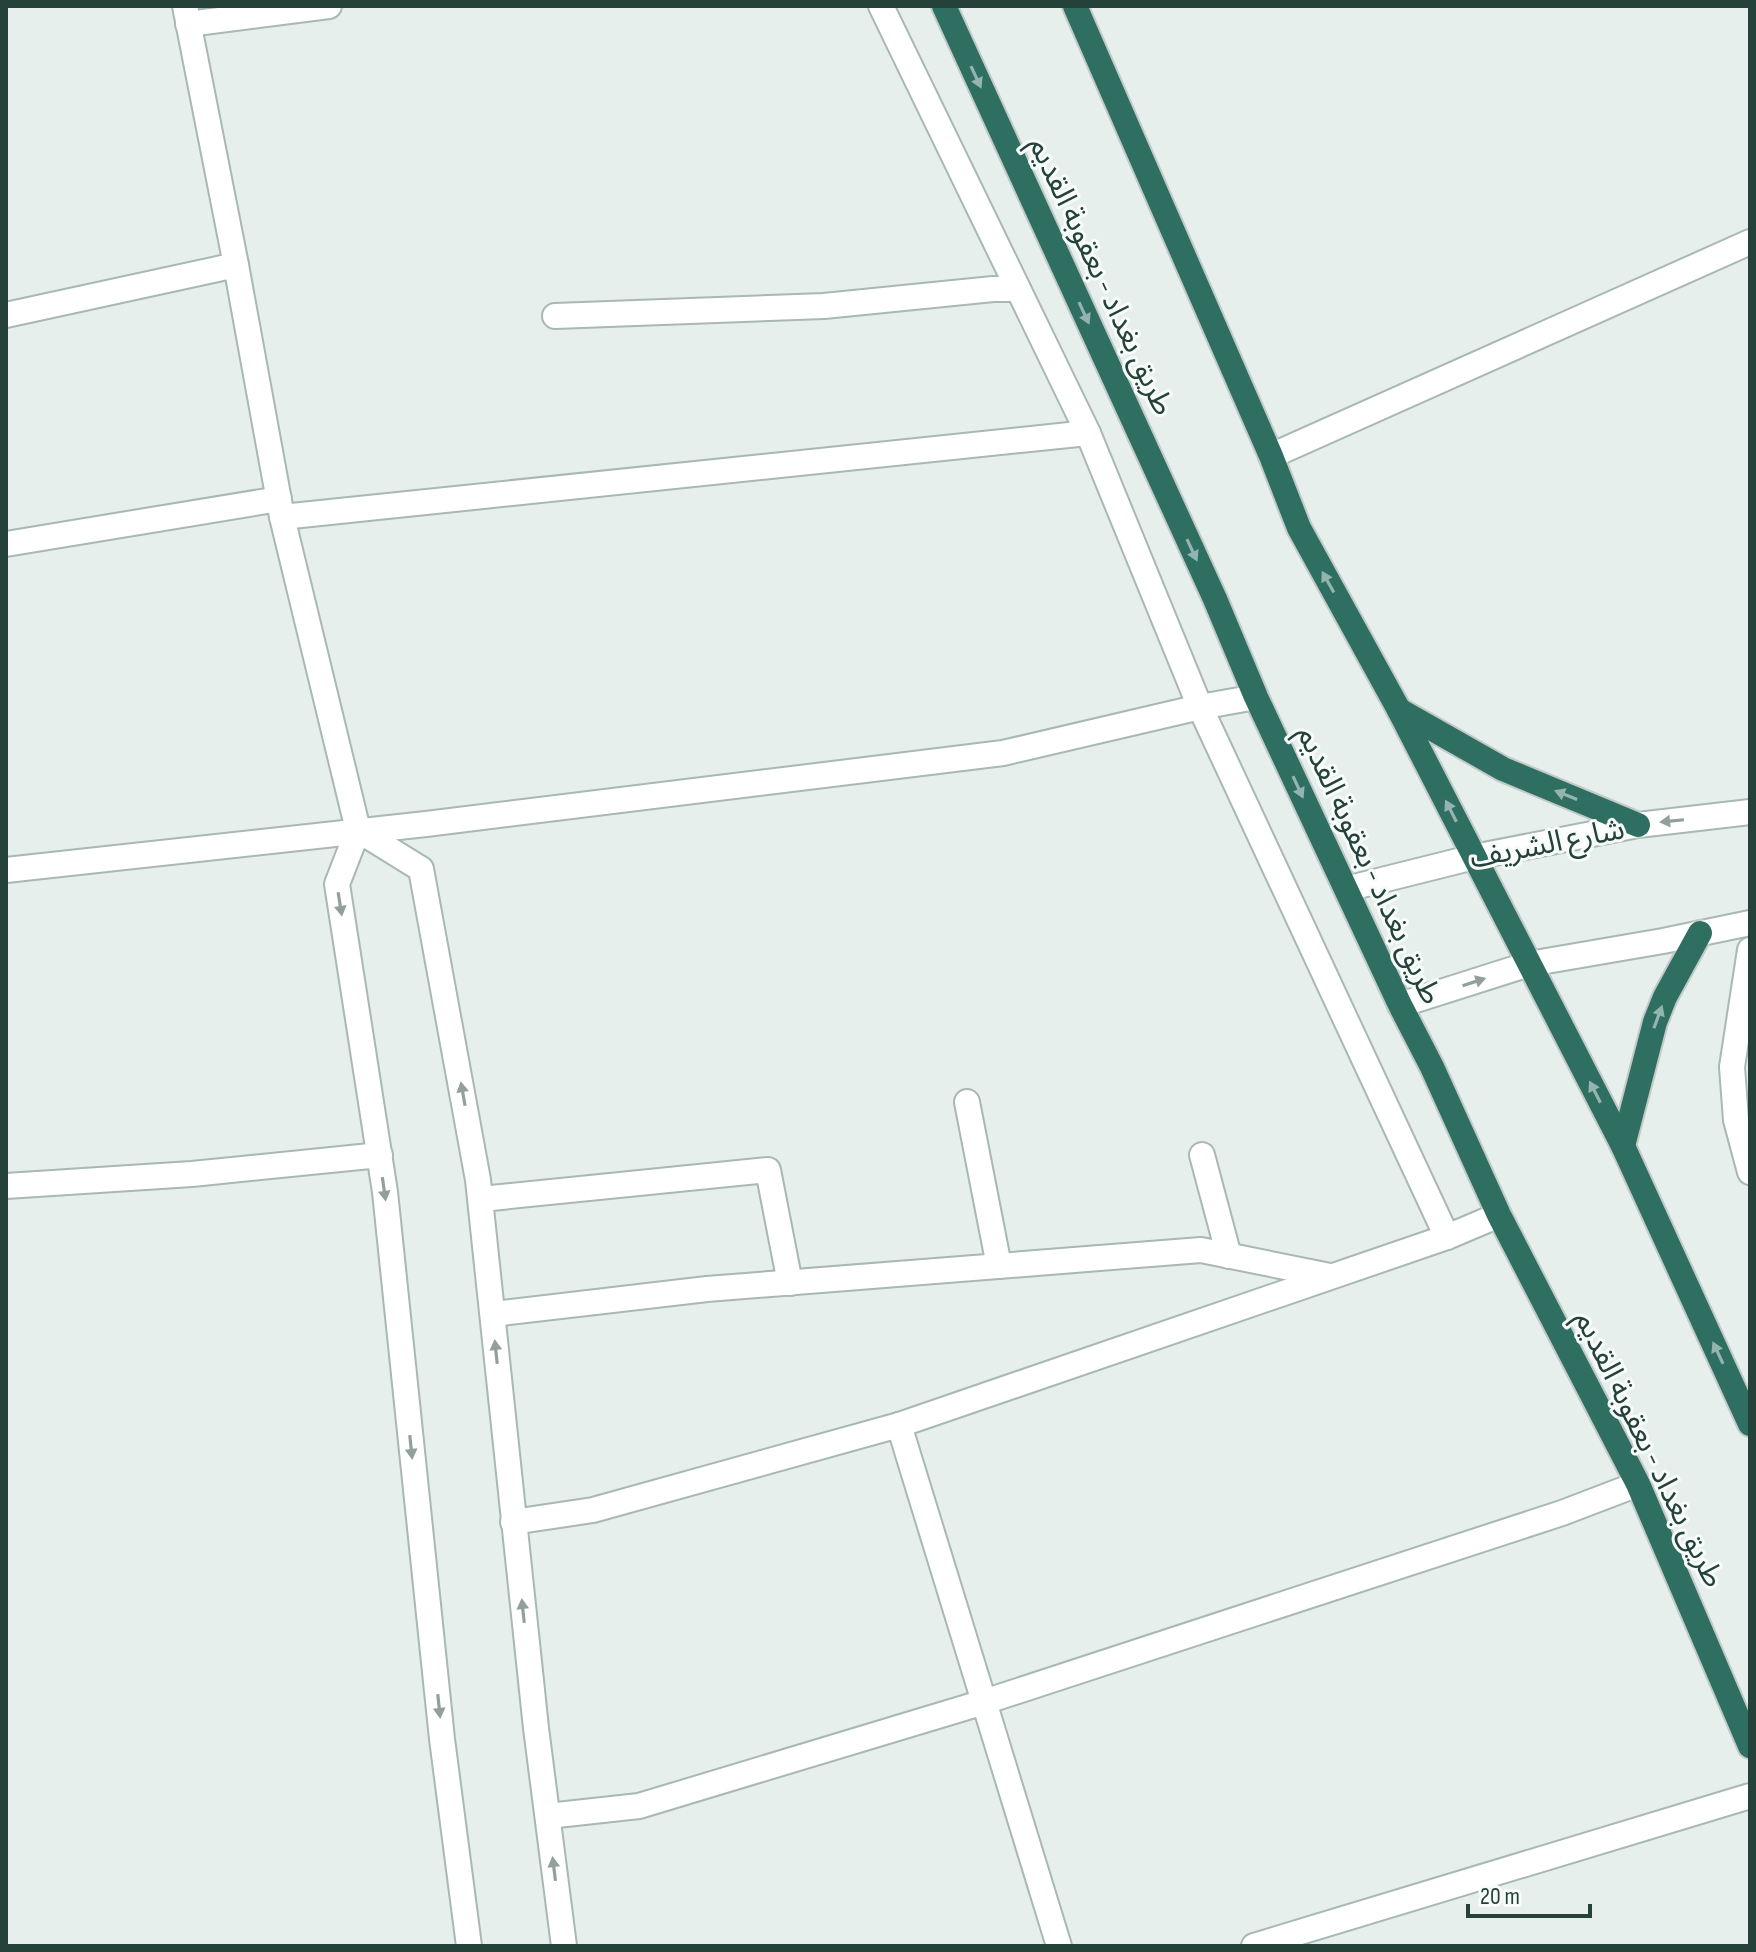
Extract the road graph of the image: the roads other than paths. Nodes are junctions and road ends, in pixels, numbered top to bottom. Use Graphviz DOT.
graph roads {
  1 [pos="329,6"];
  2 [pos="881,6"];
  3 [pos="944,6"];
  4 [pos="1075,6"];
  5 [pos="187,15"];
  6 [pos="1750,242"];
  7 [pos="236,265"];
  8 [pos="1018,289"];
  9 [pos="6,315"];
  10 [pos="555,316"];
  11 [pos="1088,433"];
  12 [pos="1271,456"];
  13 [pos="280,508"];
  14 [pos="6,544"];
  15 [pos="1256,697"];
  16 [pos="1200,707"];
  17 [pos="1399,710"];
  18 [pos="1750,812"];
  19 [pos="1638,825"];
  20 [pos="358,830"];
  21 [pos="1474,857"];
  22 [pos="6,870"];
  23 [pos="1346,889"];
  24 [pos="1750,923"];
  25 [pos="1700,933"];
  26 [pos="1750,950"];
  27 [pos="1529,964"];
  28 [pos="1400,1005"];
  29 [pos="967,1102"];
  30 [pos="1623,1146"];
  31 [pos="380,1155"];
  32 [pos="1202,1155"];
  33 [pos="1750,1172"];
  34 [pos="6,1186"];
  35 [pos="481,1199"];
  36 [pos="1499,1215"];
  37 [pos="1447,1237"];
  38 [pos="1229,1256"];
  39 [pos="999,1266"];
  40 [pos="1333,1277"];
  41 [pos="790,1283"];
  42 [pos="493,1314"];
  43 [pos="1750,1424"];
  44 [pos="899,1425"];
  45 [pos="1638,1484"];
  46 [pos="513,1522"];
  47 [pos="984,1702"];
  48 [pos="1750,1746"];
  49 [pos="1750,1796"];
  50 [pos="548,1816"];
  51 [pos="469,1946"];
  52 [pos="564,1946"];
  53 [pos="1059,1946"];
  54 [pos="1254,1946"];
  1 -- 5 [label="street"];
  2 -- 8 [label="street"];
  3 -- 15 [label="highway, طريق بغداد - بعقوبة القديم, one-way"];
  4 -- 12 [label="highway"];
  5 -- 7 [label="street"];
  6 -- 12 [label="street"];
  7 -- 9 [label="street"];
  7 -- 13 [label="street"];
  8 -- 10 [label="street"];
  8 -- 11 [label="street"];
  11 -- 13 [label="street"];
  11 -- 16 [label="street"];
  17 -- 12 [label="highway, one-way"];
  13 -- 14 [label="street"];
  13 -- 20 [label="street"];
  15 -- 16 [label="street"];
  15 -- 23 [label="highway, طريق بغداد - بعقوبة القديم, one-way"];
  16 -- 20 [label="street"];
  16 -- 37 [label="street"];
  19 -- 17 [label="highway, one-way"];
  21 -- 17 [label="highway, one-way"];
  18 -- 19 [label="street, شارع الشريف, one-way"];
  19 -- 21 [label="street, شارع الشريف"];
  20 -- 22 [label="street"];
  20 -- 31 [label="street, one-way"];
  35 -- 20 [label="street, one-way"];
  21 -- 23 [label="street, شارع الشريف"];
  21 -- 27 [label="highway"];
  23 -- 28 [label="highway, طريق بغداد - بعقوبة القديم"];
  24 -- 25 [label="street"];
  25 -- 27 [label="street"];
  30 -- 25 [label="highway, one-way"];
  26 -- 33 [label="street"];
  28 -- 27 [label="street, one-way"];
  30 -- 27 [label="highway, one-way"];
  28 -- 36 [label="highway, طريق بغداد - بعقوبة القديم"];
  29 -- 39 [label="street"];
  43 -- 30 [label="highway, one-way"];
  31 -- 34 [label="street"];
  31 -- 51 [label="street, one-way"];
  32 -- 38 [label="street"];
  35 -- 41 [label="street"];
  35 -- 42 [label="street"];
  36 -- 37 [label="street"];
  36 -- 45 [label="highway, طريق بغداد - بعقوبة القديم"];
  37 -- 40 [label="street"];
  38 -- 39 [label="street"];
  38 -- 40 [label="street"];
  39 -- 41 [label="street"];
  40 -- 44 [label="street"];
  41 -- 42 [label="street"];
  46 -- 42 [label="street, one-way"];
  44 -- 46 [label="street"];
  44 -- 47 [label="street"];
  45 -- 47 [label="street"];
  45 -- 48 [label="highway, طريق بغداد - بعقوبة القديم"];
  50 -- 46 [label="street, one-way"];
  47 -- 50 [label="street"];
  47 -- 53 [label="street"];
  49 -- 54 [label="street"];
  52 -- 50 [label="street, one-way"];
}
